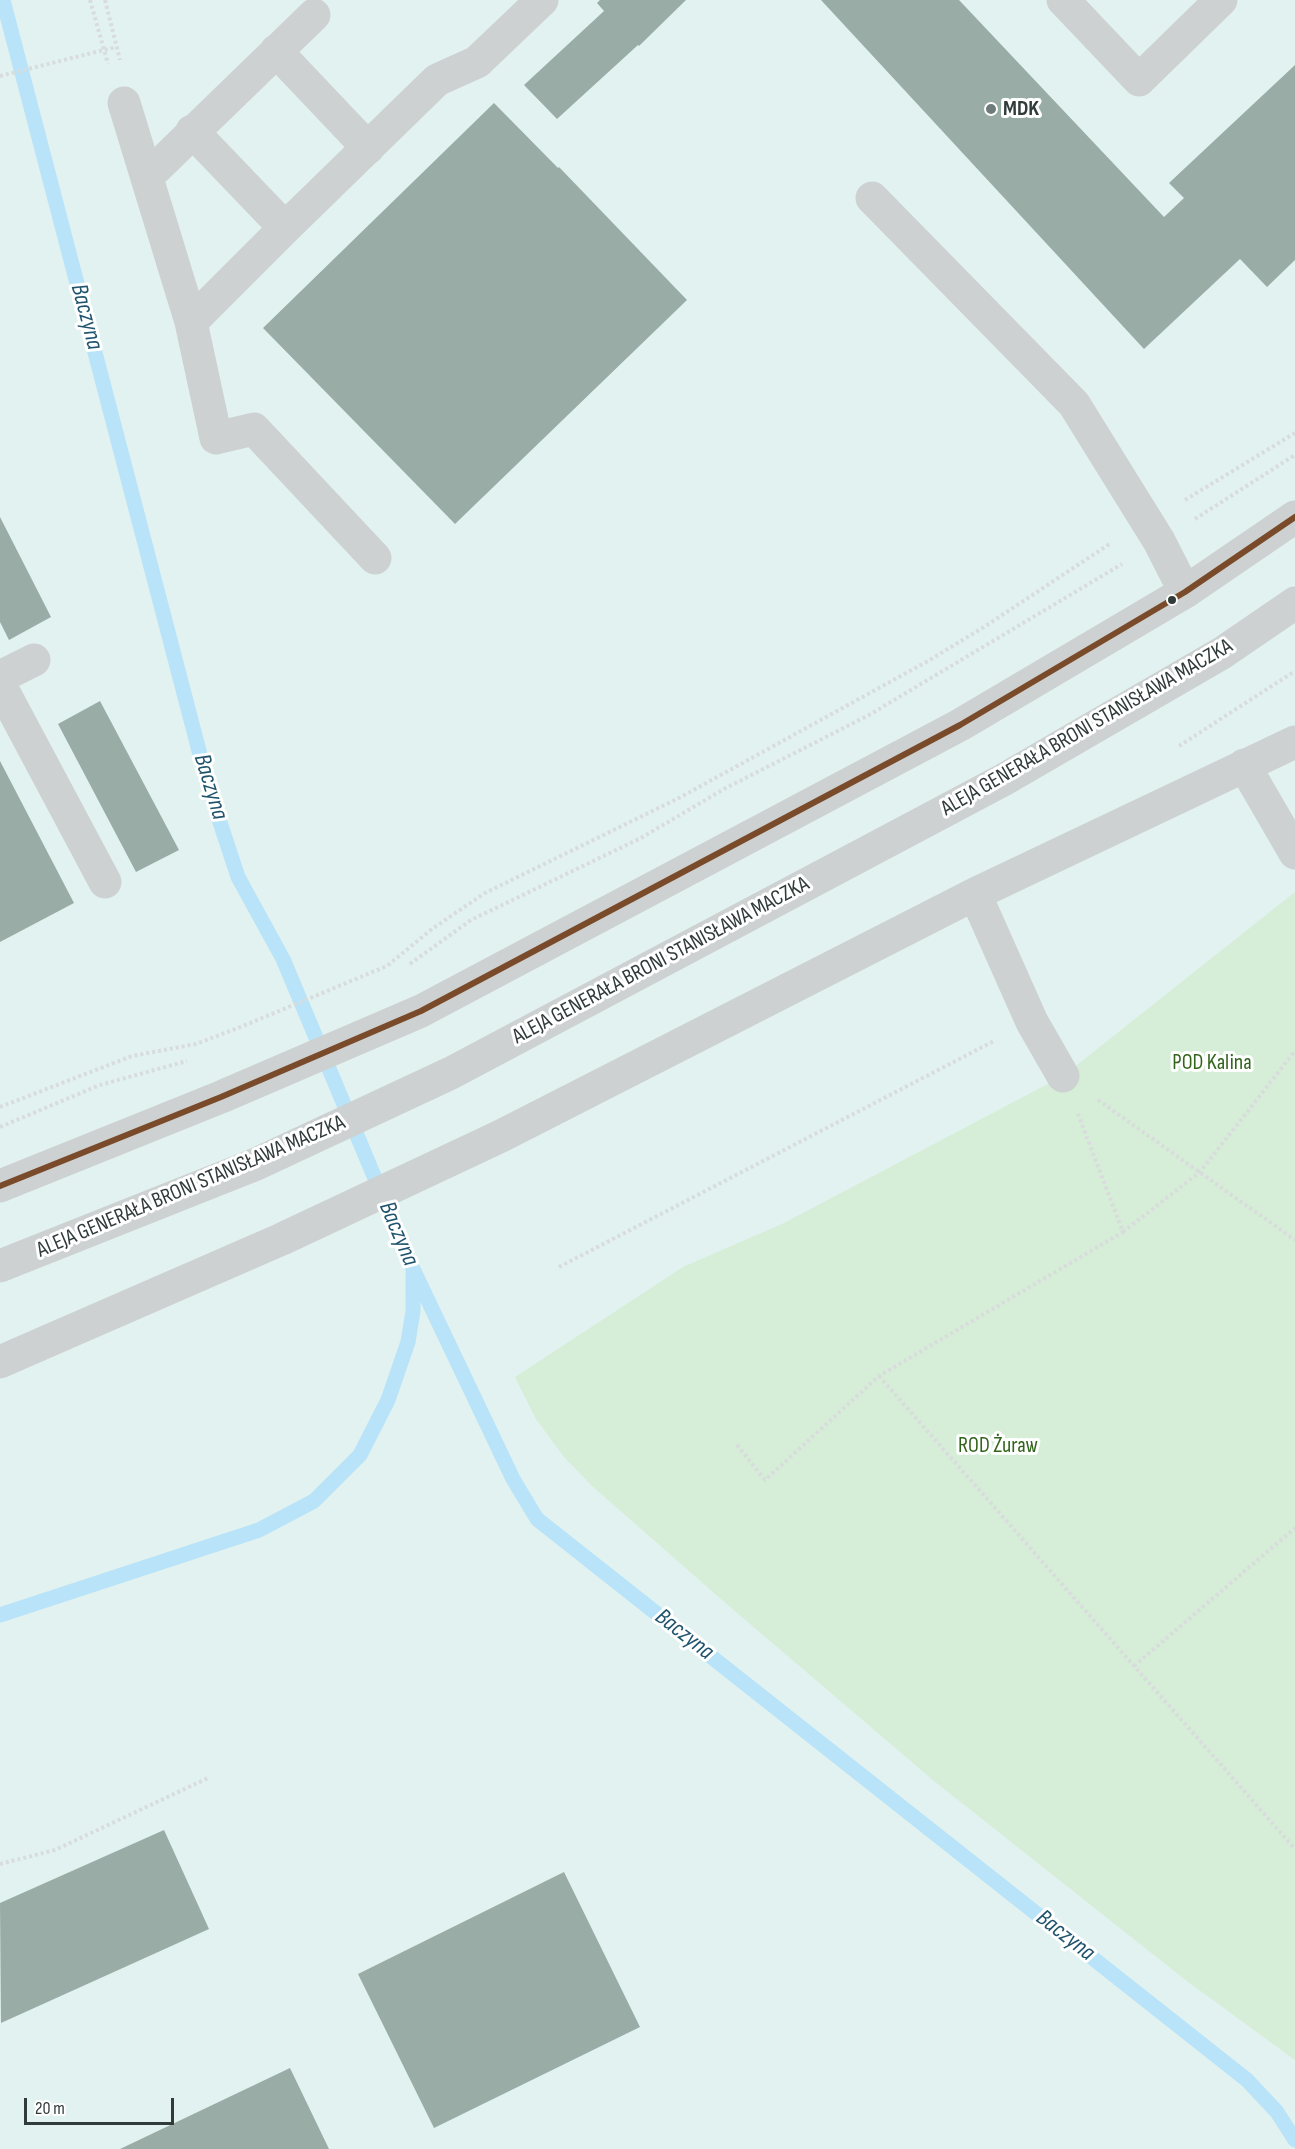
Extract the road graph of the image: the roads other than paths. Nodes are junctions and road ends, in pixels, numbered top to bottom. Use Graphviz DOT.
graph roads {
  1 [pos="542,0"];
  2 [pos="1063,0"];
  3 [pos="1221,0"];
  4 [pos="314,15"];
  5 [pos="276,51"];
  6 [pos="124,103"];
  7 [pos="192,131"];
  8 [pos="368,148"];
  9 [pos="148,176"];
  10 [pos="872,198"];
  11 [pos="285,228"];
  12 [pos="191,322"];
  13 [pos="1295,517"];
  14 [pos="375,558"];
  15 [pos="1185,592"];
  16 [pos="1295,603"];
  17 [pos="34,660"];
  18 [pos="0,677"];
  19 [pos="0,685"];
  20 [pos="1295,742"];
  21 [pos="1244,765"];
  22 [pos="1295,853"];
  23 [pos="105,882"];
  24 [pos="975,894"];
  25 [pos="1063,1076"];
  26 [pos="0,1186"];
  27 [pos="0,1266"];
  28 [pos="0,1362"];
  1 -- 8 [label="main road"];
  2 -- 3 [label="main road"];
  4 -- 5 [label="main road"];
  5 -- 7 [label="main road"];
  5 -- 8 [label="main road"];
  6 -- 9 [label="main road"];
  7 -- 9 [label="main road"];
  7 -- 11 [label="main road"];
  8 -- 11 [label="main road"];
  9 -- 12 [label="main road"];
  10 -- 15 [label="main road"];
  11 -- 12 [label="main road"];
  12 -- 14 [label="main road"];
  13 -- 15 [label="main road"];
  15 -- 26 [label="main road"];
  16 -- 27 [label="main road, ALEJA GENERAŁA BRONI STANISŁAWA MACZKA"];
  17 -- 18 [label="main road"];
  19 -- 23 [label="main road"];
  20 -- 21 [label="main road"];
  21 -- 22 [label="main road"];
  21 -- 24 [label="main road"];
  24 -- 25 [label="main road"];
  24 -- 28 [label="main road"];
}
